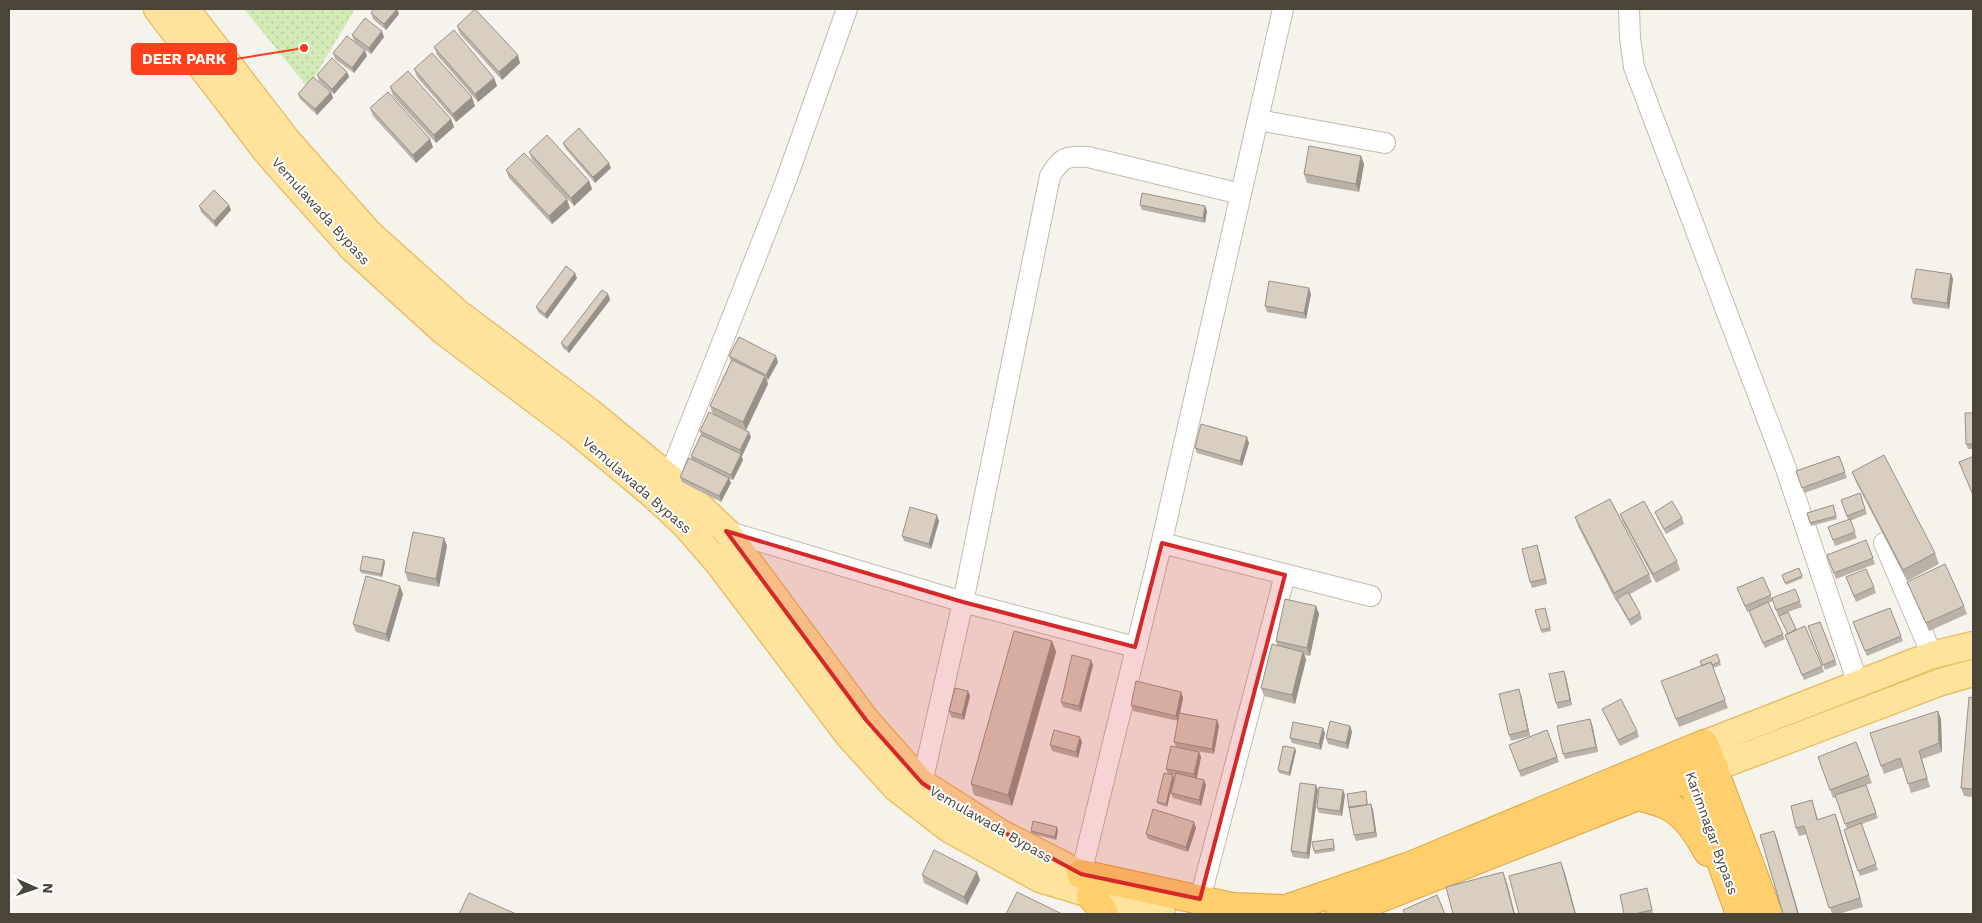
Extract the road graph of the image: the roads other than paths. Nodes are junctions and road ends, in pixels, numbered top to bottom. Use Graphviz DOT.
graph roads {
  1 [pos="157,9"];
  2 [pos="186,9"];
  3 [pos="847,9"];
  4 [pos="1283,9"];
  5 [pos="1629,9"];
  6 [pos="1258,120"];
  7 [pos="1385,143"];
  8 [pos="1241,194"];
  9 [pos="669,477"];
  10 [pos="726,531"];
  11 [pos="1162,542"];
  12 [pos="1884,543"];
  13 [pos="1286,575"];
  14 [pos="1371,596"];
  15 [pos="963,602"];
  16 [pos="1973,645"];
  17 [pos="1135,647"];
  18 [pos="1932,655"];
  19 [pos="1973,673"];
  20 [pos="1858,684"];
  21 [pos="1698,760"];
  22 [pos="922,784"];
  23 [pos="1638,796"];
  24 [pos="1092,894"];
  25 [pos="1200,899"];
  26 [pos="1737,904"];
  27 [pos="1279,912"];
  28 [pos="1143,914"];
  29 [pos="1162,914"];
  30 [pos="1340,914"];
  31 [pos="1768,914"];
  1 -- 24 [label="main road, Vemulawada Bypass"];
  2 -- 9 [label="main road, Vemulawada Bypass"];
  3 -- 9 [label="street"];
  4 -- 6 [label="street"];
  5 -- 20 [label="street"];
  6 -- 7 [label="street"];
  6 -- 8 [label="street"];
  8 -- 11 [label="street"];
  8 -- 15 [label="street"];
  9 -- 10 [label="main road, Vemulawada Bypass"];
  10 -- 15 [label="street"];
  10 -- 22 [label="main road, Vemulawada Bypass"];
  11 -- 13 [label="street"];
  11 -- 17 [label="street"];
  12 -- 18 [label="street"];
  13 -- 14 [label="street"];
  13 -- 25 [label="street"];
  15 -- 17 [label="street"];
  15 -- 22 [label="street"];
  16 -- 18 [label="main road"];
  17 -- 24 [label="street"];
  18 -- 20 [label="main road"];
  19 -- 21 [label="main road"];
  20 -- 21 [label="main road"];
  21 -- 23 [label="highway"];
  21 -- 26 [label="highway, Karimnagar Bypass"];
  21 -- 27 [label="highway"];
  21 -- 31 [label="highway, Karimnagar Bypass"];
  22 -- 24 [label="main road, Vemulawada Bypass"];
  23 -- 26 [label="highway"];
  23 -- 30 [label="highway"];
  24 -- 25 [label="highway"];
  24 -- 28 [label="main road, Vemulawada Bypass"];
  24 -- 29 [label="main road, Vemulawada Bypass"];
  25 -- 27 [label="highway"];
}
